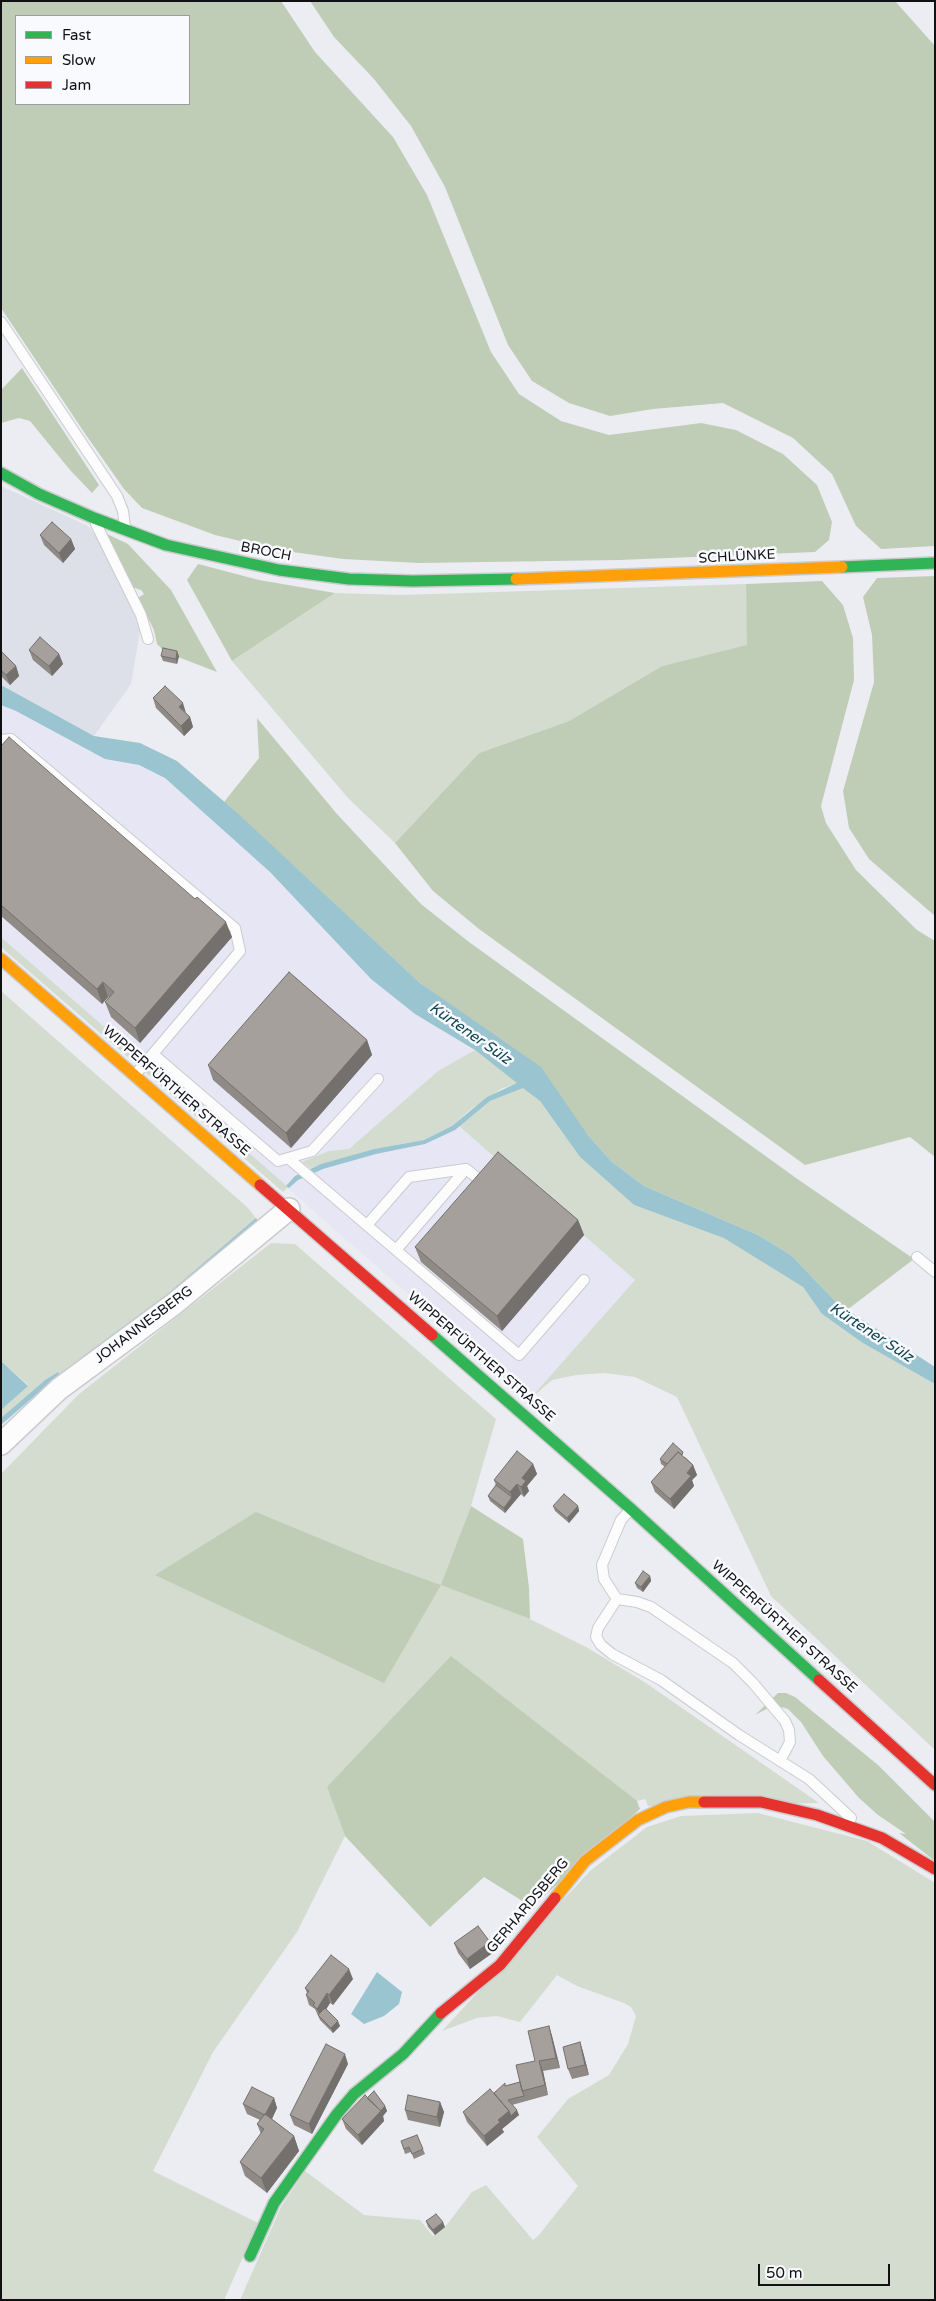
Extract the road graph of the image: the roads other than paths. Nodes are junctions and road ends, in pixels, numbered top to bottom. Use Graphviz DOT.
graph roads {
  1 [pos="1,322"];
  2 [pos="1,474"];
  3 [pos="94,518"];
  4 [pos="125,530"];
  5 [pos="935,562"];
  6 [pos="541,579"];
  7 [pos="148,639"];
  8 [pos="1,740"];
  9 [pos="1,959"];
  10 [pos="153,1054"];
  11 [pos="135,1076"];
  12 [pos="378,1079"];
  13 [pos="288,1158"];
  14 [pos="466,1169"];
  15 [pos="485,1184"];
  16 [pos="290,1209"];
  17 [pos="367,1225"];
  18 [pos="396,1250"];
  19 [pos="917,1257"];
  20 [pos="935,1272"];
  21 [pos="584,1280"];
  22 [pos="1,1444"];
  23 [pos="631,1509"];
  24 [pos="617,1599"];
  25 [pos="780,1761"];
  26 [pos="935,1785"];
  27 [pos="853,1828"];
  28 [pos="935,1869"];
  29 [pos="250,2256"];
  1 -- 4 [label="lane"];
  2 -- 3 [label="street, BROCH"];
  3 -- 4 [label="street, BROCH"];
  3 -- 7 [label="lane"];
  4 -- 6 [label="street, BROCH"];
  5 -- 6 [label="street, SCHLÜNKE"];
  8 -- 10 [label="lane"];
  9 -- 11 [label="street, WIPPERFÜRTHER STRASSE"];
  10 -- 11 [label="lane"];
  10 -- 13 [label="lane"];
  11 -- 16 [label="street, WIPPERFÜRTHER STRASSE"];
  12 -- 13 [label="lane"];
  13 -- 17 [label="lane"];
  14 -- 15 [label="lane"];
  14 -- 17 [label="lane"];
  14 -- 18 [label="lane"];
  16 -- 22 [label="street, JOHANNESBERG"];
  16 -- 23 [label="street, WIPPERFÜRTHER STRASSE"];
  17 -- 18 [label="lane"];
  18 -- 21 [label="lane"];
  19 -- 20 [label="lane"];
  23 -- 24 [label="lane"];
  23 -- 26 [label="street, WIPPERFÜRTHER STRASSE"];
  24 -- 25 [label="lane"];
  24 -- 25 [label="lane"];
  25 -- 27 [label="lane"];
  27 -- 28 [label="street, GERHARDSBERG"];
  27 -- 29 [label="street, GERHARDSBERG"];
}
